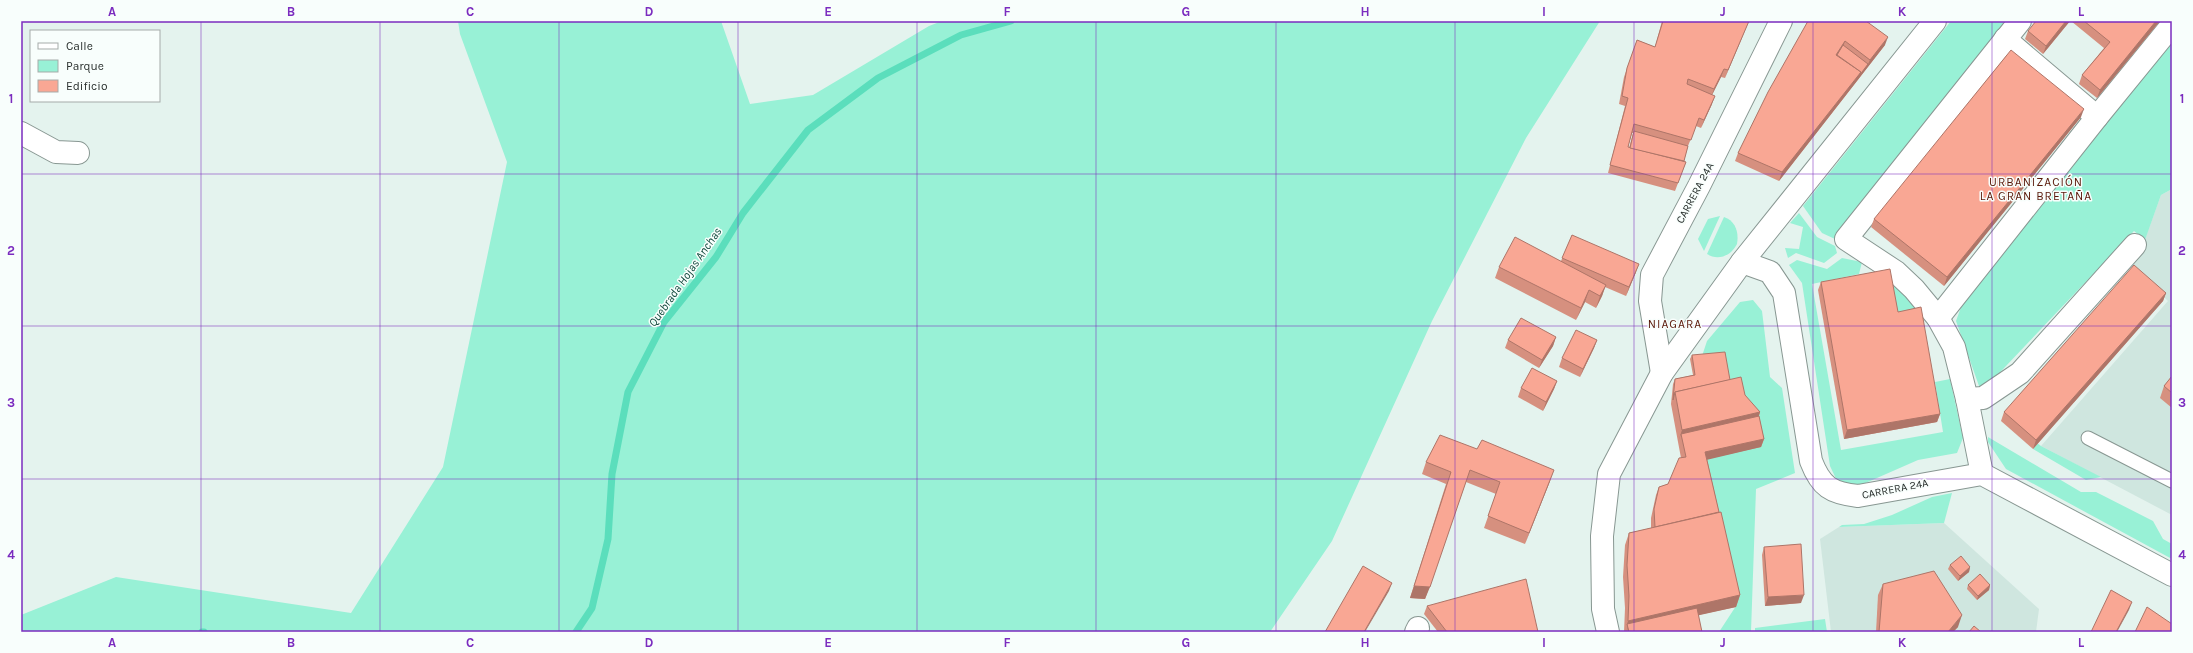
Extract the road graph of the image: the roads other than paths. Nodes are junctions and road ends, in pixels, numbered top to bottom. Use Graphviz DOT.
graph roads {
  1 [pos="1781,21"];
  2 [pos="1934,21"];
  3 [pos="2020,21"];
  4 [pos="2172,25"];
  5 [pos="2005,39"];
  6 [pos="2097,117"];
  7 [pos="21,133"];
  8 [pos="78,153"];
  9 [pos="2135,244"];
  10 [pos="1742,262"];
  11 [pos="1938,318"];
  12 [pos="1662,373"];
  13 [pos="1967,400"];
  14 [pos="2088,438"];
  15 [pos="1982,474"];
  16 [pos="2172,481"];
  17 [pos="2172,575"];
  18 [pos="1608,632"];
  1 -- 12 [label="street, CARRERA 24A"];
  2 -- 10 [label="street"];
  3 -- 5 [label="street"];
  4 -- 6 [label="street"];
  5 -- 6 [label="street"];
  5 -- 11 [label="street"];
  6 -- 11 [label="street"];
  7 -- 8 [label="street"];
  9 -- 13 [label="street"];
  10 -- 12 [label="street"];
  10 -- 15 [label="street, CARRERA 24A"];
  11 -- 13 [label="street"];
  12 -- 18 [label="street"];
  13 -- 15 [label="street"];
  14 -- 16 [label="lane"];
  15 -- 17 [label="street"];
}
